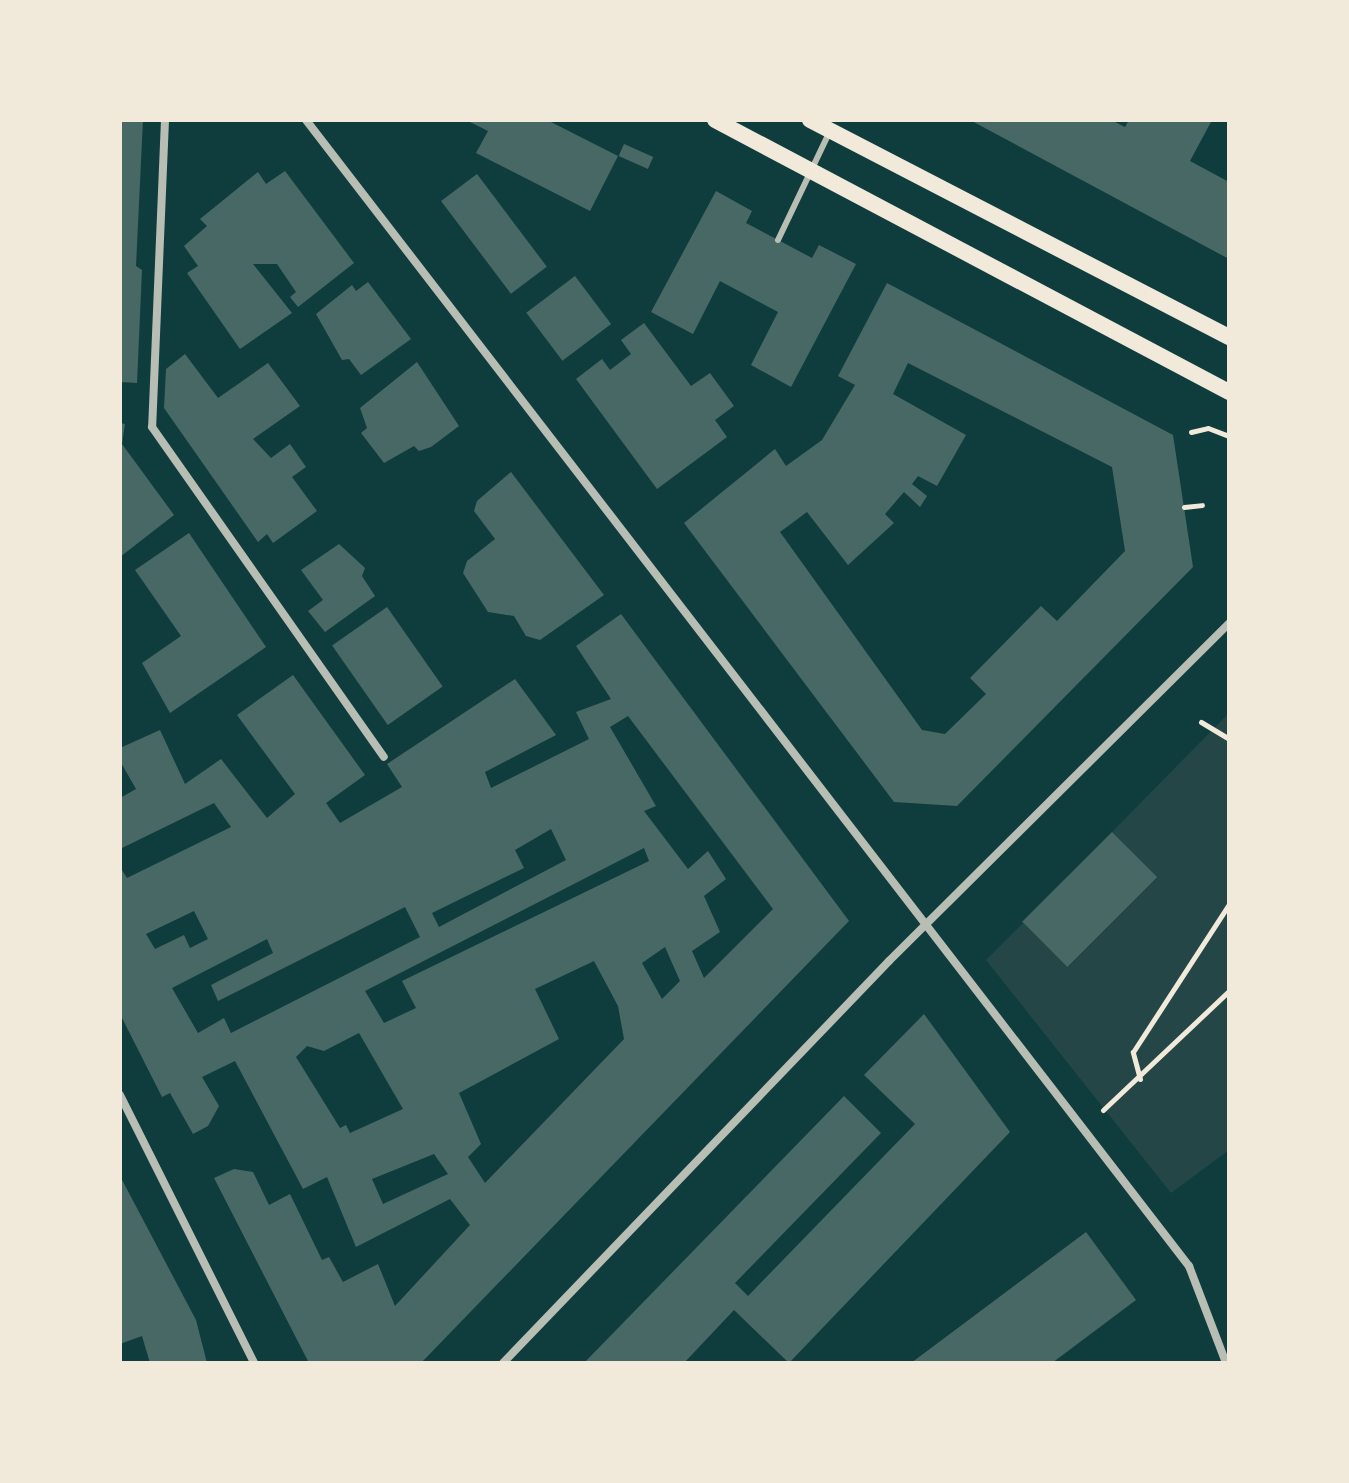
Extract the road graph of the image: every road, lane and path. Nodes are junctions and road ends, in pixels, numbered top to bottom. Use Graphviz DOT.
graph roads {
  1 [pos="165,120"];
  2 [pos="715,120"];
  3 [pos="810,120"];
  4 [pos="311,122"];
  5 [pos="830,131"];
  6 [pos="811,171"];
  7 [pos="778,240"];
  8 [pos="1229,337"];
  9 [pos="1229,392"];
  10 [pos="1191,432"];
  11 [pos="1229,436"];
  12 [pos="1202,505"];
  13 [pos="1184,507"];
  14 [pos="1229,623"];
  15 [pos="1201,722"];
  16 [pos="1229,739"];
  17 [pos="384,757"];
  18 [pos="1229,904"];
  19 [pos="1227,913"];
  20 [pos="926,924"];
  21 [pos="1229,991"];
  22 [pos="1140,1079"];
  23 [pos="120,1095"];
  24 [pos="1103,1110"];
  25 [pos="254,1363"];
  26 [pos="503,1363"];
  27 [pos="1226,1363"];
  1 -- 17 [label="street"];
  2 -- 6 [label="main road"];
  3 -- 5 [label="main road"];
  4 -- 20 [label="street"];
  5 -- 6 [label="lane"];
  5 -- 8 [label="main road"];
  6 -- 7 [label="lane"];
  6 -- 9 [label="main road"];
  10 -- 11 [label="path"];
  12 -- 13 [label="path"];
  14 -- 20 [label="street"];
  15 -- 16 [label="path"];
  18 -- 19 [label="path"];
  19 -- 22 [label="path"];
  20 -- 26 [label="street"];
  20 -- 27 [label="street"];
  21 -- 22 [label="path"];
  22 -- 24 [label="path"];
  23 -- 25 [label="street"];
}
